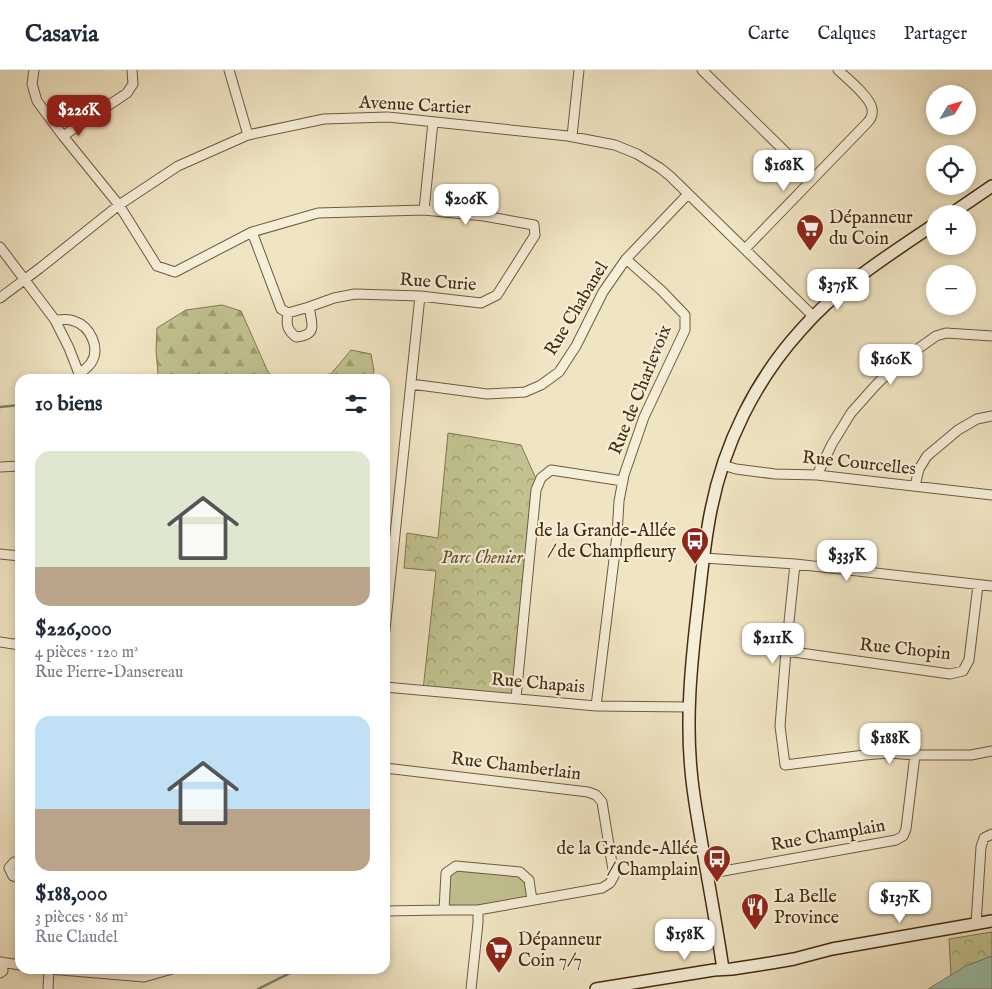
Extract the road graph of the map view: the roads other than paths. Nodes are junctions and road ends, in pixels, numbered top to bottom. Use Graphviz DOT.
graph roads {
  1 [pos="34,70"];
  2 [pos="132,70"];
  3 [pos="229,70"];
  4 [pos="579,70"];
  5 [pos="702,70"];
  6 [pos="838,70"];
  7 [pos="434,122"];
  8 [pos="248,135"];
  9 [pos="63,136"];
  10 [pos="572,136"];
  11 [pos="813,179"];
  12 [pos="992,186"];
  13 [pos="688,194"];
  14 [pos="118,205"];
  15 [pos="964,205"];
  16 [pos="424,210"];
  17 [pos="926,230"];
  18 [pos="252,232"];
  19 [pos="0,247"];
  20 [pos="745,249"];
  21 [pos="626,259"];
  22 [pos="24,280"];
  23 [pos="420,296"];
  24 [pos="0,298"];
  25 [pos="309,307"];
  26 [pos="288,313"];
  27 [pos="813,316"];
  28 [pos="55,320"];
  29 [pos="992,336"];
  30 [pos="79,374"];
  31 [pos="82,374"];
  32 [pos="411,384"];
  33 [pos="992,416"];
  34 [pos="723,465"];
  35 [pos="15,466"];
  36 [pos="0,467"];
  37 [pos="817,475"];
  38 [pos="623,481"];
  39 [pos="915,486"];
  40 [pos="992,495"];
  41 [pos="0,554"];
  42 [pos="15,556"];
  43 [pos="704,558"];
  44 [pos="796,564"];
  45 [pos="390,583"];
  46 [pos="978,585"];
  47 [pos="992,586"];
  48 [pos="0,642"];
  49 [pos="15,644"];
  50 [pos="786,651"];
  51 [pos="390,687"];
  52 [pos="516,698"];
  53 [pos="596,706"];
  54 [pos="689,707"];
  55 [pos="992,751"];
  56 [pos="914,755"];
  57 [pos="390,769"];
  58 [pos="992,834"];
  59 [pos="15,862"];
  60 [pos="707,874"];
  61 [pos="15,876"];
  62 [pos="532,900"];
  63 [pos="444,910"];
  64 [pos="478,910"];
  65 [pos="390,911"];
  66 [pos="992,921"];
  67 [pos="976,924"];
  68 [pos="1,962"];
  69 [pos="15,964"];
  70 [pos="723,969"];
  71 [pos="0,974"];
  72 [pos="49,974"];
  73 [pos="108,974"];
  74 [pos="154,974"];
  75 [pos="48,989"];
  76 [pos="471,989"];
  77 [pos="596,989"];
  1 -- 9 [label="street, Rue Curie"];
  2 -- 9 [label="street"];
  3 -- 8 [label="street"];
  4 -- 10 [label="street"];
  5 -- 11 [label="street"];
  6 -- 11 [label="street"];
  7 -- 8 [label="street, Avenue Cartier"];
  7 -- 10 [label="street, Avenue Cartier"];
  7 -- 16 [label="street"];
  8 -- 14 [label="street, Avenue Cartier"];
  9 -- 14 [label="street, Rue Curie"];
  10 -- 13 [label="street, Avenue Cartier"];
  11 -- 20 [label="street"];
  12 -- 15 [label="street"];
  13 -- 20 [label="street, Avenue Cartier"];
  13 -- 21 [label="street, Rue Chabanel"];
  14 -- 18 [label="street, Rue Curie"];
  14 -- 22 [label="street, Avenue Cartier"];
  16 -- 18 [label="street, Rue Curie"];
  16 -- 23 [label="street, Rue Curie"];
  17 -- 27 [label="street"];
  18 -- 26 [label="street"];
  19 -- 22 [label="street"];
  20 -- 27 [label="street, Avenue Cartier"];
  21 -- 32 [label="street, Rue Chabanel"];
  21 -- 38 [label="street, Rue de Charlevoix"];
  22 -- 24 [label="street, Avenue Cartier"];
  22 -- 28 [label="street"];
  23 -- 25 [label="street, Rue Curie"];
  23 -- 32 [label="street"];
  25 -- 26 [label="street, Rue Curie"];
  25 -- 26 [label="street"];
  27 -- 34 [label="street"];
  28 -- 30 [label="street"];
  28 -- 31 [label="street"];
  29 -- 37 [label="street"];
  32 -- 45 [label="street"];
  33 -- 39 [label="street"];
  34 -- 37 [label="street, Rue Courcelles"];
  34 -- 43 [label="street"];
  35 -- 36 [label="street"];
  37 -- 39 [label="street, Rue Courcelles"];
  38 -- 52 [label="street"];
  38 -- 53 [label="street, Rue de Charlevoix"];
  39 -- 40 [label="street, Rue Courcelles"];
  41 -- 42 [label="street"];
  43 -- 44 [label="street"];
  43 -- 54 [label="street"];
  44 -- 46 [label="street"];
  44 -- 50 [label="street"];
  46 -- 47 [label="street"];
  46 -- 50 [label="street, Rue Chopin"];
  48 -- 49 [label="street"];
  50 -- 56 [label="street"];
  51 -- 52 [label="street, Rue Chapais"];
  52 -- 53 [label="street, Rue Chapais"];
  53 -- 54 [label="street, Rue Chapais"];
  54 -- 60 [label="street"];
  55 -- 56 [label="street"];
  56 -- 60 [label="street, Rue Champlain"];
  57 -- 62 [label="street, Rue Chamberlain"];
  58 -- 67 [label="street"];
  59 -- 61 [label="street"];
  60 -- 70 [label="street"];
  62 -- 63 [label="street"];
  62 -- 64 [label="street, Rue Chamberlain"];
  63 -- 64 [label="street, Rue Chamberlain"];
  63 -- 65 [label="street, Rue Chamberlain"];
  64 -- 76 [label="street"];
  66 -- 67 [label="street"];
  67 -- 70 [label="street"];
  68 -- 69 [label="street"];
  68 -- 71 [label="street"];
  70 -- 77 [label="street"];
  72 -- 75 [label="street"];
  73 -- 74 [label="street"];
}
